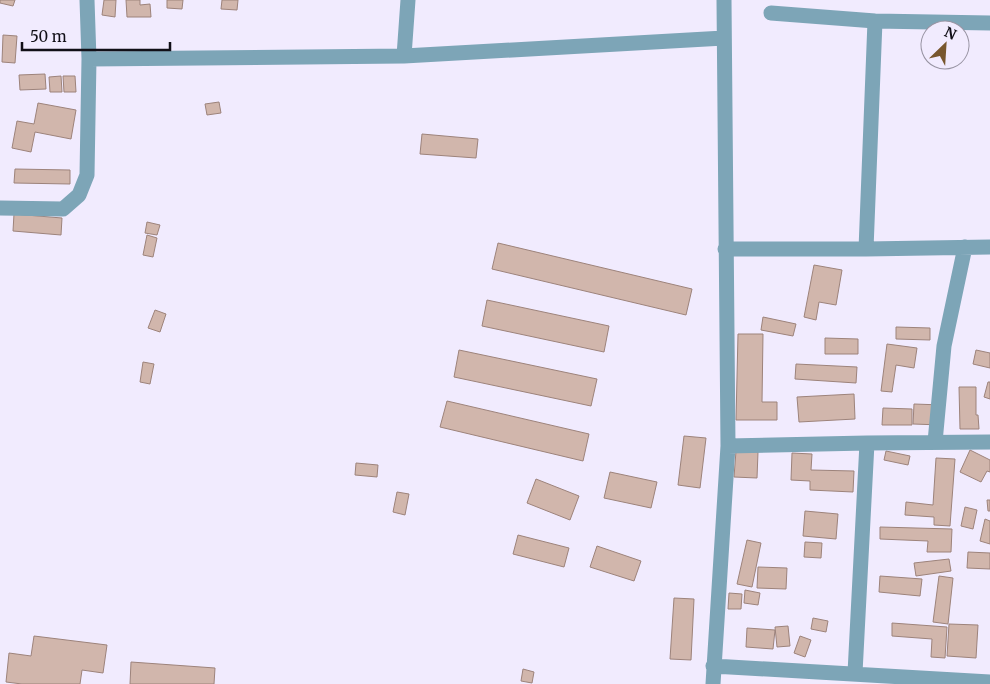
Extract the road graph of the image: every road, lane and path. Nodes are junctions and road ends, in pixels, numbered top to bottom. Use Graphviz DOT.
graph roads {
  1 [pos="87,0"];
  2 [pos="408,0"];
  3 [pos="724,0"];
  4 [pos="772,13"];
  5 [pos="875,21"];
  6 [pos="990,23"];
  7 [pos="724,38"];
  8 [pos="404,56"];
  9 [pos="89,59"];
  10 [pos="0,208"];
  11 [pos="990,246"];
  12 [pos="965,247"];
  13 [pos="725,249"];
  14 [pos="866,249"];
  15 [pos="867,442"];
  16 [pos="935,442"];
  17 [pos="990,442"];
  18 [pos="728,446"];
  19 [pos="713,666"];
  20 [pos="855,673"];
  21 [pos="878,679"];
  22 [pos="990,682"];
  23 [pos="712,684"];
  1 -- 9 [label="street"];
  2 -- 8 [label="street"];
  3 -- 7 [label="street"];
  4 -- 5 [label="street"];
  5 -- 6 [label="street"];
  5 -- 14 [label="street"];
  7 -- 8 [label="street"];
  7 -- 13 [label="street"];
  8 -- 9 [label="street"];
  9 -- 10 [label="street"];
  11 -- 12 [label="street"];
  12 -- 14 [label="street"];
  12 -- 16 [label="street"];
  13 -- 14 [label="street"];
  13 -- 18 [label="street"];
  15 -- 16 [label="street"];
  15 -- 18 [label="street"];
  15 -- 20 [label="street"];
  16 -- 17 [label="street"];
  18 -- 19 [label="street"];
  19 -- 20 [label="street"];
  19 -- 23 [label="street"];
  20 -- 21 [label="street"];
  21 -- 22 [label="street"];
}
